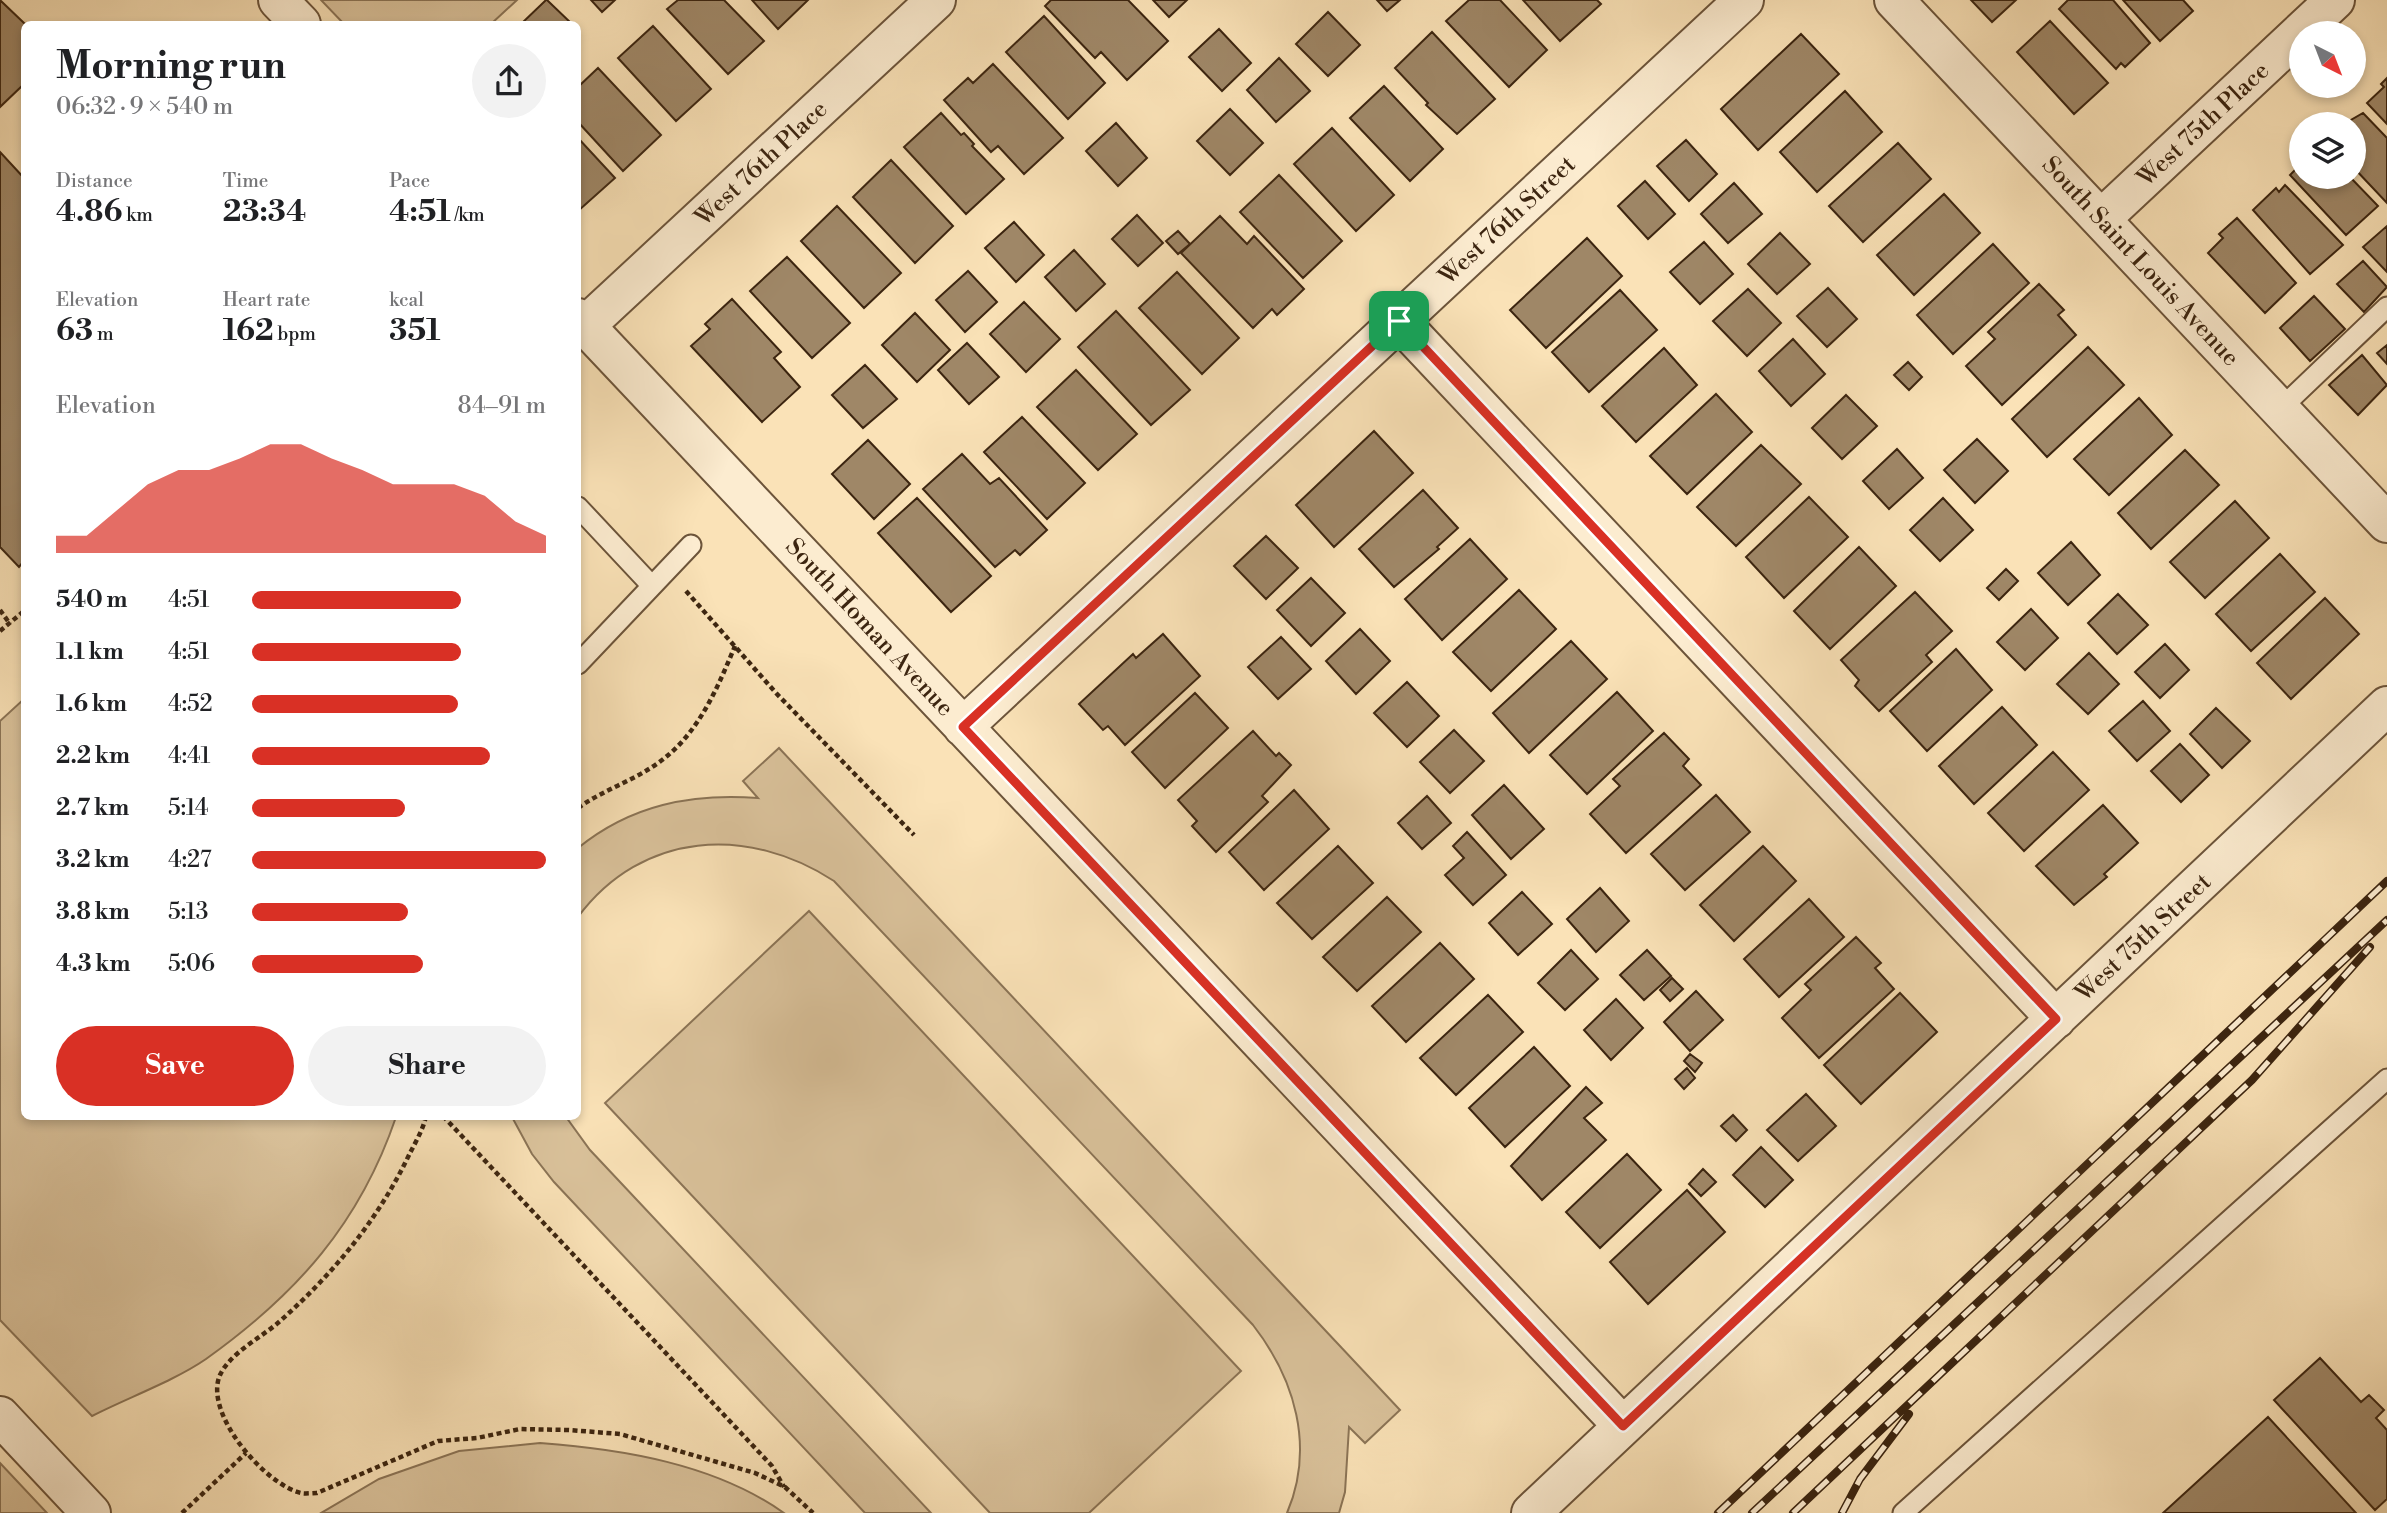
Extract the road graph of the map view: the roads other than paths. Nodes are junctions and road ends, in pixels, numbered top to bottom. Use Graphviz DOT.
graph roads {
  1 [pos="278,0"];
  2 [pos="936,0"];
  3 [pos="1744,0"];
  4 [pos="2335,0"];
  5 [pos="1901,2"];
  6 [pos="298,21"];
  7 [pos="2101,219"];
  8 [pos="2387,307"];
  9 [pos="1399,321"];
  10 [pos="581,322"];
  11 [pos="2280,409"];
  12 [pos="581,510"];
  13 [pos="2387,523"];
  14 [pos="691,545"];
  15 [pos="652,586"];
  16 [pos="581,661"];
  17 [pos="2387,706"];
  18 [pos="963,727"];
  19 [pos="2056,1019"];
  20 [pos="2387,1079"];
  21 [pos="0,1416"];
  22 [pos="1623,1426"];
  23 [pos="91,1513"];
  24 [pos="1531,1513"];
  25 [pos="1903,1513"];
  1 -- 6 [label="street"];
  2 -- 10 [label="street, West 76th Place"];
  3 -- 9 [label="street, West 76th Street"];
  4 -- 7 [label="street, West 75th Place"];
  5 -- 7 [label="street, South Saint Louis Avenue"];
  7 -- 11 [label="street, South Saint Louis Avenue"];
  8 -- 11 [label="lane"];
  9 -- 18 [label="street, West 76th Street"];
  9 -- 19 [label="street"];
  10 -- 18 [label="street, South Homan Avenue"];
  11 -- 13 [label="street, South Saint Louis Avenue"];
  12 -- 15 [label="lane"];
  14 -- 15 [label="lane"];
  15 -- 16 [label="lane"];
  17 -- 19 [label="street, West 75th Street"];
  18 -- 22 [label="street, South Homan Avenue"];
  19 -- 22 [label="street, West 75th Street"];
  20 -- 25 [label="lane"];
  21 -- 23 [label="street"];
  22 -- 24 [label="street, West 75th Street"];
}
